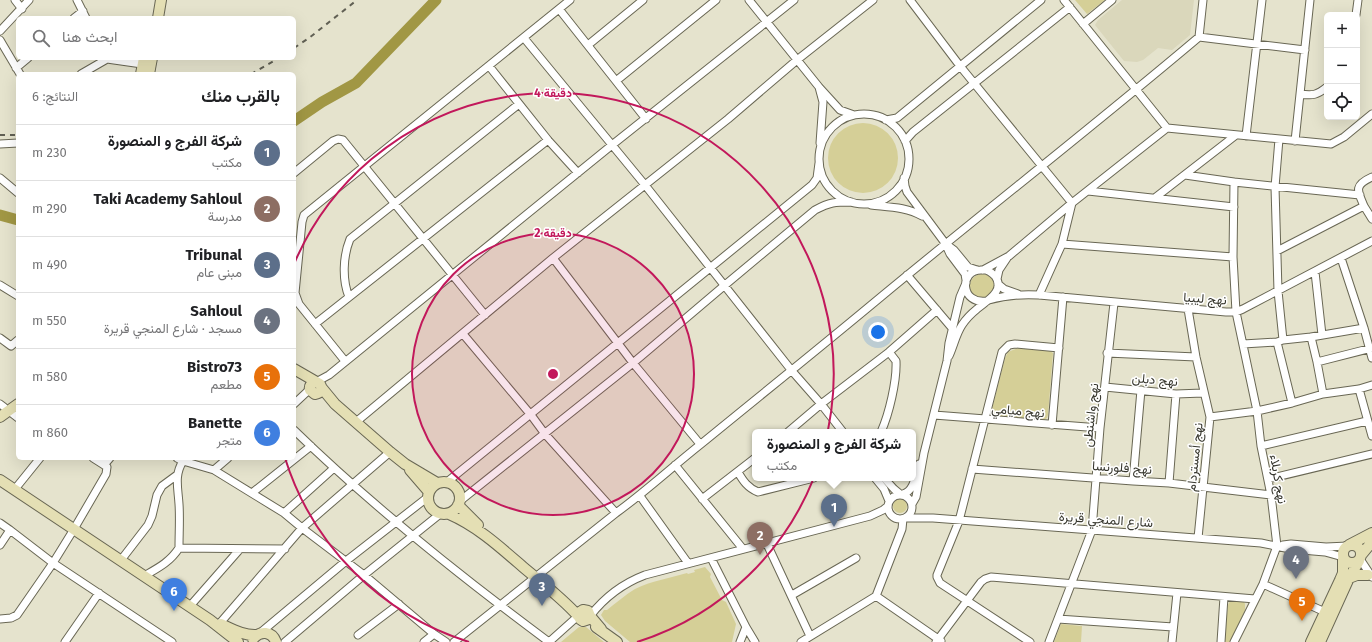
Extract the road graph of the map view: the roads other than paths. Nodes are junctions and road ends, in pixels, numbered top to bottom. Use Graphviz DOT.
graph roads {
  1 [pos="15,0"];
  2 [pos="29,0"];
  3 [pos="77,0"];
  4 [pos="154,0"];
  5 [pos="161,0"];
  6 [pos="570,0"];
  7 [pos="643,0"];
  8 [pos="716,0"];
  9 [pos="749,0"];
  10 [pos="794,0"];
  11 [pos="873,0"];
  12 [pos="910,0"];
  13 [pos="1041,0"];
  14 [pos="1064,0"];
  15 [pos="1112,0"];
  16 [pos="1203,0"];
  17 [pos="1262,0"];
  18 [pos="1310,0"];
  19 [pos="1358,0"];
  20 [pos="1070,7"];
  21 [pos="22,9"];
  22 [pos="559,9"];
  23 [pos="82,11"];
  24 [pos="1356,12"];
  25 [pos="76,16"];
  26 [pos="85,16"];
  27 [pos="151,16"];
  28 [pos="158,16"];
  29 [pos="767,23"];
  30 [pos="1083,24"];
  31 [pos="0,30"];
  32 [pos="524,38"];
  33 [pos="1199,38"];
  34 [pos="0,40"];
  35 [pos="1256,44"];
  36 [pos="588,46"];
  37 [pos="1305,50"];
  38 [pos="26,60"];
  39 [pos="104,60"];
  40 [pos="113,60"];
  41 [pos="797,60"];
  42 [pos="146,65"];
  43 [pos="489,66"];
  44 [pos="960,66"];
  45 [pos="18,71"];
  46 [pos="84,72"];
  47 [pos="616,81"];
  48 [pos="974,84"];
  49 [pos="819,87"];
  50 [pos="1324,89"];
  51 [pos="1136,90"];
  52 [pos="1300,94"];
  53 [pos="520,104"];
  54 [pos="1372,114"];
  55 [pos="854,115"];
  56 [pos="646,119"];
  57 [pos="886,120"];
  58 [pos="1167,128"];
  59 [pos="1236,135"];
  60 [pos="1246,136"];
  61 [pos="1279,139"];
  62 [pos="548,140"];
  63 [pos="905,141"];
  64 [pos="1295,141"];
  65 [pos="16,143"];
  66 [pos="0,144"];
  67 [pos="612,145"];
  68 [pos="820,147"];
  69 [pos="819,163"];
  70 [pos="364,166"];
  71 [pos="1040,166"];
  72 [pos="296,171"];
  73 [pos="578,173"];
  74 [pos="1185,175"];
  75 [pos="1372,177"];
  76 [pos="0,178"];
  77 [pos="904,178"];
  78 [pos="1234,182"];
  79 [pos="645,185"];
  80 [pos="1275,187"];
  81 [pos="16,191"];
  82 [pos="1088,191"];
  83 [pos="1360,195"];
  84 [pos="1156,197"];
  85 [pos="851,202"];
  86 [pos="1072,203"];
  87 [pos="395,204"];
  88 [pos="862,204"];
  89 [pos="1364,206"];
  90 [pos="1234,207"];
  91 [pos="924,217"];
  92 [pos="1372,219"];
  93 [pos="423,239"];
  94 [pos="1372,241"];
  95 [pos="945,244"];
  96 [pos="1062,244"];
  97 [pos="1277,251"];
  98 [pos="1009,256"];
  99 [pos="1233,257"];
  100 [pos="553,258"];
  101 [pos="1341,258"];
  102 [pos="711,268"];
  103 [pos="980,270"];
  104 [pos="1315,272"];
  105 [pos="452,275"];
  106 [pos="907,275"];
  107 [pos="966,281"];
  108 [pos="997,282"];
  109 [pos="296,284"];
  110 [pos="0,285"];
  111 [pos="725,285"];
  112 [pos="1278,291"];
  113 [pos="1020,294"];
  114 [pos="16,295"];
  115 [pos="1039,295"];
  116 [pos="296,297"];
  117 [pos="349,297"];
  118 [pos="1063,297"];
  119 [pos="988,300"];
  120 [pos="1114,303"];
  121 [pos="1188,309"];
  122 [pos="937,310"];
  123 [pos="1236,312"];
  124 [pos="485,315"];
  125 [pos="315,324"];
  126 [pos="952,328"];
  127 [pos="1364,328"];
  128 [pos="463,334"];
  129 [pos="1322,335"];
  130 [pos="1311,337"];
  131 [pos="0,338"];
  132 [pos="1280,341"];
  133 [pos="16,342"];
  134 [pos="619,343"];
  135 [pos="1243,344"];
  136 [pos="1059,348"];
  137 [pos="1370,349"];
  138 [pos="889,352"];
  139 [pos="1107,353"];
  140 [pos="1196,357"];
  141 [pos="1372,358"];
  142 [pos="345,361"];
  143 [pos="947,361"];
  144 [pos="1317,362"];
  145 [pos="633,363"];
  146 [pos="296,371"];
  147 [pos="792,371"];
  148 [pos="1372,385"];
  149 [pos="1105,387"];
  150 [pos="316,389"];
  151 [pos="1359,389"];
  152 [pos="1141,390"];
  153 [pos="1204,393"];
  154 [pos="1176,394"];
  155 [pos="1323,394"];
  156 [pos="16,398"];
  157 [pos="297,402"];
  158 [pos="1292,403"];
  159 [pos="821,404"];
  160 [pos="16,405"];
  161 [pos="2,409"];
  162 [pos="1257,411"];
  163 [pos="531,415"];
  164 [pos="934,415"];
  165 [pos="16,417"];
  166 [pos="1210,417"];
  167 [pos="986,419"];
  168 [pos="1368,421"];
  169 [pos="356,422"];
  170 [pos="1052,425"];
  171 [pos="1100,428"];
  172 [pos="792,429"];
  173 [pos="841,429"];
  174 [pos="883,429"];
  175 [pos="296,432"];
  176 [pos="544,434"];
  177 [pos="1372,436"];
  178 [pos="700,444"];
  179 [pos="311,446"];
  180 [pos="1261,446"];
  181 [pos="390,452"];
  182 [pos="924,453"];
  183 [pos="1372,454"];
  184 [pos="296,458"];
  185 [pos="38,460"];
  186 [pos="96,460"];
  187 [pos="108,460"];
  188 [pos="180,460"];
  189 [pos="226,460"];
  190 [pos="293,460"];
  191 [pos="752,460"];
  192 [pos="405,464"];
  193 [pos="104,465"];
  194 [pos="675,465"];
  195 [pos="334,468"];
  196 [pos="972,469"];
  197 [pos="214,470"];
  198 [pos="916,471"];
  199 [pos="738,472"];
  200 [pos="177,475"];
  201 [pos="1096,478"];
  202 [pos="1268,478"];
  203 [pos="0,480"];
  204 [pos="802,481"];
  205 [pos="877,481"];
  206 [pos="887,481"];
  207 [pos="913,481"];
  208 [pos="1133,481"];
  209 [pos="1169,482"];
  210 [pos="442,483"];
  211 [pos="351,484"];
  212 [pos="1203,487"];
  213 [pos="15,489"];
  214 [pos="252,493"];
  215 [pos="428,494"];
  216 [pos="902,494"];
  217 [pos="1271,495"];
  218 [pos="640,496"];
  219 [pos="702,500"];
  220 [pos="459,503"];
  221 [pos="888,504"];
  222 [pos="913,506"];
  223 [pos="284,513"];
  224 [pos="616,513"];
  225 [pos="444,514"];
  226 [pos="870,516"];
  227 [pos="892,516"];
  228 [pos="904,518"];
  229 [pos="933,518"];
  230 [pos="958,520"];
  231 [pos="396,522"];
  232 [pos="0,523"];
  233 [pos="302,528"];
  234 [pos="74,529"];
  235 [pos="10,530"];
  236 [pos="1092,530"];
  237 [pos="1372,534"];
  238 [pos="412,537"];
  239 [pos="1198,538"];
  240 [pos="492,540"];
  241 [pos="1372,542"];
  242 [pos="767,544"];
  243 [pos="0,545"];
  244 [pos="1277,546"];
  245 [pos="1349,546"];
  246 [pos="179,548"];
  247 [pos="240,549"];
  248 [pos="285,549"];
  249 [pos="743,549"];
  250 [pos="711,558"];
  251 [pos="856,558"];
  252 [pos="121,560"];
  253 [pos="1353,560"];
  254 [pos="346,561"];
  255 [pos="53,563"];
  256 [pos="688,563"];
  257 [pos="364,575"];
  258 [pos="144,576"];
  259 [pos="536,577"];
  260 [pos="1371,577"];
  261 [pos="1349,578"];
  262 [pos="1072,584"];
  263 [pos="1263,584"];
  264 [pos="99,593"];
  265 [pos="1177,593"];
  266 [pos="792,595"];
  267 [pos="876,596"];
  268 [pos="1224,597"];
  269 [pos="1255,599"];
  270 [pos="968,600"];
  271 [pos="399,604"];
  272 [pos="190,606"];
  273 [pos="500,606"];
  274 [pos="1325,612"];
  275 [pos="583,616"];
  276 [pos="0,619"];
  277 [pos="1058,619"];
  278 [pos="215,621"];
  279 [pos="746,627"];
  280 [pos="1173,627"];
  281 [pos="434,634"];
  282 [pos="358,635"];
  283 [pos="810,636"];
  284 [pos="256,637"];
  285 [pos="939,641"];
  286 [pos="65,642"];
  287 [pos="172,642"];
  288 [pos="238,642"];
  289 [pos="276,642"];
  290 [pos="285,642"];
  291 [pos="424,642"];
  292 [pos="446,642"];
  293 [pos="454,642"];
  294 [pos="549,642"];
  295 [pos="617,642"];
  296 [pos="740,642"];
  297 [pos="754,642"];
  298 [pos="801,642"];
  299 [pos="1030,642"];
  300 [pos="1049,642"];
  301 [pos="1172,642"];
  302 [pos="1220,642"];
  303 [pos="1234,642"];
  304 [pos="1311,642"];
  305 [pos="1320,642"];
  1 -- 21 [label="street"];
  2 -- 21 [label="street"];
  3 -- 23 [label="street"];
  4 -- 27 [label="main road"];
  5 -- 28 [label="main road"];
  6 -- 22 [label="street"];
  7 -- 36 [label="street"];
  8 -- 47 [label="street"];
  9 -- 29 [label="street"];
  10 -- 29 [label="street"];
  11 -- 41 [label="street"];
  12 -- 44 [label="street"];
  13 -- 44 [label="street"];
  14 -- 20 [label="street"];
  15 -- 30 [label="street"];
  16 -- 33 [label="street"];
  17 -- 35 [label="street"];
  18 -- 37 [label="street"];
  19 -- 24 [label="street"];
  20 -- 30 [label="street"];
  20 -- 48 [label="street"];
  21 -- 31 [label="street"];
  22 -- 32 [label="street"];
  22 -- 36 [label="street"];
  23 -- 25 [label="street"];
  23 -- 26 [label="street"];
  29 -- 41 [label="street"];
  29 -- 56 [label="street"];
  30 -- 51 [label="street"];
  32 -- 43 [label="street"];
  32 -- 67 [label="street"];
  33 -- 35 [label="street"];
  33 -- 51 [label="street"];
  34 -- 45 [label="street"];
  35 -- 37 [label="street"];
  35 -- 60 [label="street"];
  36 -- 47 [label="street"];
  37 -- 52 [label="street"];
  38 -- 45 [label="street"];
  39 -- 46 [label="street"];
  40 -- 42 [label="street"];
  41 -- 49 [label="street"];
  41 -- 79 [label="street"];
  43 -- 53 [label="street"];
  43 -- 70 [label="street"];
  44 -- 48 [label="street"];
  44 -- 57 [label="street"];
  47 -- 56 [label="street"];
  48 -- 63 [label="street"];
  48 -- 71 [label="street"];
  49 -- 55 [label="street"];
  49 -- 68 [label="street"];
  50 -- 52 [label="street"];
  51 -- 58 [label="street"];
  51 -- 71 [label="street"];
  52 -- 64 [label="street"];
  53 -- 62 [label="street"];
  53 -- 87 [label="street"];
  54 -- 64 [label="street"];
  55 -- 57 [label="street"];
  55 -- 68 [label="street"];
  56 -- 67 [label="street"];
  57 -- 63 [label="street"];
  58 -- 59 [label="street"];
  58 -- 82 [label="street"];
  59 -- 60 [label="street"];
  59 -- 74 [label="street"];
  60 -- 61 [label="street"];
  61 -- 64 [label="street"];
  61 -- 80 [label="street"];
  62 -- 73 [label="street"];
  62 -- 93 [label="street"];
  63 -- 77 [label="street"];
  65 -- 66 [label="street"];
  67 -- 73 [label="street"];
  67 -- 79 [label="street"];
  68 -- 69 [label="street"];
  69 -- 85 [label="street"];
  69 -- 102 [label="street"];
  70 -- 72 [label="street"];
  70 -- 87 [label="street"];
  70 -- 109 [label="street"];
  71 -- 86 [label="street"];
  71 -- 95 [label="street"];
  73 -- 105 [label="street"];
  74 -- 78 [label="street"];
  74 -- 84 [label="street"];
  75 -- 83 [label="street"];
  76 -- 81 [label="street"];
  77 -- 88 [label="street"];
  77 -- 91 [label="street"];
  78 -- 80 [label="street"];
  78 -- 90 [label="street, نهج كربلاء"];
  79 -- 100 [label="street"];
  79 -- 102 [label="street"];
  80 -- 83 [label="street"];
  80 -- 97 [label="street"];
  82 -- 84 [label="street"];
  82 -- 86 [label="street"];
  83 -- 89 [label="street"];
  84 -- 90 [label="street"];
  85 -- 88 [label="street"];
  85 -- 111 [label="street"];
  86 -- 96 [label="street"];
  86 -- 98 [label="street"];
  87 -- 93 [label="street"];
  87 -- 117 [label="street"];
  88 -- 91 [label="street"];
  89 -- 92 [label="street"];
  89 -- 97 [label="street"];
  90 -- 99 [label="street, نهج كربلاء"];
  91 -- 95 [label="street"];
  93 -- 105 [label="street"];
  93 -- 117 [label="street"];
  94 -- 101 [label="street, نهج ليبيا"];
  95 -- 103 [label="street"];
  95 -- 106 [label="street"];
  95 -- 107 [label="street"];
  96 -- 99 [label="street"];
  96 -- 115 [label="street"];
  97 -- 112 [label="street"];
  98 -- 103 [label="street"];
  98 -- 108 [label="street"];
  99 -- 123 [label="street, نهج كربلاء"];
  100 -- 124 [label="street"];
  100 -- 134 [label="street"];
  101 -- 104 [label="street, نهج ليبيا"];
  101 -- 127 [label="street"];
  102 -- 111 [label="street"];
  102 -- 134 [label="street"];
  103 -- 107 [label="street"];
  103 -- 108 [label="street"];
  104 -- 112 [label="street, نهج ليبيا"];
  104 -- 129 [label="street"];
  105 -- 124 [label="street"];
  105 -- 142 [label="street"];
  106 -- 122 [label="street"];
  106 -- 147 [label="street"];
  107 -- 119 [label="street"];
  107 -- 126 [label="street"];
  108 -- 113 [label="street, نهج ليبيا"];
  108 -- 119 [label="street"];
  110 -- 114 [label="street"];
  111 -- 145 [label="street"];
  111 -- 147 [label="street"];
  112 -- 123 [label="street, نهج ليبيا"];
  112 -- 132 [label="street"];
  113 -- 115 [label="street, نهج ليبيا"];
  113 -- 119 [label="street, نهج ليبيا"];
  115 -- 118 [label="street, نهج ليبيا"];
  116 -- 125 [label="street"];
  117 -- 125 [label="street"];
  118 -- 120 [label="street, نهج ليبيا"];
  118 -- 136 [label="street"];
  119 -- 143 [label="street"];
  120 -- 121 [label="street, نهج ليبيا"];
  120 -- 139 [label="street, نهج واشنطن"];
  121 -- 123 [label="street, نهج ليبيا"];
  121 -- 140 [label="street, نهج أمستردام"];
  122 -- 126 [label="street"];
  122 -- 138 [label="street"];
  123 -- 135 [label="street, نهج كربلاء"];
  124 -- 128 [label="street"];
  125 -- 142 [label="street"];
  126 -- 143 [label="street"];
  127 -- 129 [label="street"];
  127 -- 137 [label="street"];
  128 -- 163 [label="street"];
  128 -- 169 [label="street"];
  129 -- 130 [label="street"];
  130 -- 132 [label="street"];
  130 -- 144 [label="street"];
  131 -- 133 [label="street"];
  132 -- 135 [label="street"];
  132 -- 158 [label="street"];
  134 -- 145 [label="street"];
  134 -- 163 [label="street"];
  135 -- 162 [label="street, نهج كربلاء"];
  136 -- 167 [label="street"];
  136 -- 170 [label="street"];
  137 -- 141 [label="street"];
  137 -- 144 [label="street"];
  138 -- 159 [label="street"];
  138 -- 174 [label="street"];
  139 -- 140 [label="street"];
  139 -- 149 [label="street, نهج واشنطن"];
  140 -- 153 [label="street, نهج أمستردام"];
  142 -- 150 [label="street"];
  143 -- 164 [label="street"];
  144 -- 155 [label="street"];
  145 -- 176 [label="street"];
  145 -- 178 [label="street"];
  146 -- 150 [label="main road"];
  147 -- 159 [label="street"];
  147 -- 178 [label="street"];
  148 -- 151 [label="street"];
  149 -- 152 [label="street, نهج دبلن"];
  149 -- 171 [label="street, نهج واشنطن"];
  150 -- 157 [label="street"];
  150 -- 169 [label="main road"];
  151 -- 155 [label="street"];
  151 -- 168 [label="street"];
  152 -- 154 [label="street, نهج دبلن"];
  152 -- 208 [label="street"];
  153 -- 154 [label="street, نهج دبلن"];
  153 -- 166 [label="street, نهج أمستردام"];
  154 -- 209 [label="street"];
  155 -- 158 [label="street"];
  156 -- 161 [label="main road"];
  158 -- 162 [label="street"];
  159 -- 172 [label="street"];
  159 -- 173 [label="street"];
  160 -- 161 [label="main road"];
  161 -- 165 [label="street"];
  162 -- 166 [label="street"];
  162 -- 180 [label="street, نهج كربلاء"];
  163 -- 176 [label="street"];
  163 -- 210 [label="street"];
  164 -- 167 [label="street, نهج ميامي"];
  164 -- 182 [label="street"];
  166 -- 212 [label="street, نهج أمستردام"];
  167 -- 170 [label="street, نهج ميامي"];
  167 -- 196 [label="street"];
  168 -- 177 [label="street"];
  168 -- 180 [label="street"];
  169 -- 181 [label="main road"];
  170 -- 171 [label="street, نهج ميامي"];
  171 -- 201 [label="street, نهج واشنطن"];
  175 -- 179 [label="street"];
  176 -- 220 [label="street"];
  176 -- 224 [label="street"];
  178 -- 194 [label="street"];
  179 -- 184 [label="street"];
  179 -- 195 [label="street"];
  180 -- 202 [label="street, نهج كربلاء"];
  181 -- 192 [label="main road"];
  181 -- 211 [label="street"];
  182 -- 198 [label="street"];
  182 -- 222 [label="street"];
  183 -- 202 [label="street"];
  185 -- 213 [label="street"];
  186 -- 193 [label="street"];
  187 -- 193 [label="street"];
  188 -- 197 [label="street"];
  188 -- 200 [label="street"];
  189 -- 197 [label="street"];
  190 -- 214 [label="street"];
  191 -- 199 [label="street"];
  192 -- 210 [label="main road"];
  192 -- 215 [label="main road"];
  193 -- 234 [label="street"];
  194 -- 218 [label="street"];
  194 -- 219 [label="street"];
  195 -- 211 [label="street"];
  195 -- 223 [label="street"];
  196 -- 201 [label="street, نهج فلورنسا"];
  196 -- 230 [label="street"];
  197 -- 214 [label="street"];
  199 -- 204 [label="street"];
  199 -- 219 [label="street"];
  200 -- 246 [label="street"];
  200 -- 252 [label="street"];
  201 -- 208 [label="street, نهج فلورنسا"];
  201 -- 236 [label="street, نهج واشنطن"];
  202 -- 217 [label="street, نهج كربلاء"];
  203 -- 213 [label="main road"];
  205 -- 221 [label="street"];
  206 -- 216 [label="street"];
  207 -- 216 [label="street"];
  208 -- 209 [label="street, نهج فلورنسا"];
  209 -- 212 [label="street, نهج فلورنسا"];
  210 -- 215 [label="main road"];
  210 -- 220 [label="main road"];
  211 -- 231 [label="street"];
  211 -- 233 [label="street"];
  212 -- 217 [label="street, نهج فلورنسا"];
  212 -- 239 [label="street, نهج أمستردام"];
  213 -- 234 [label="main road"];
  214 -- 223 [label="street"];
  215 -- 225 [label="main road"];
  215 -- 231 [label="street"];
  216 -- 221 [label="street"];
  216 -- 222 [label="street"];
  217 -- 244 [label="street, نهج كربلاء"];
  218 -- 224 [label="street"];
  218 -- 256 [label="street"];
  219 -- 249 [label="street"];
  220 -- 225 [label="main road"];
  220 -- 240 [label="main road"];
  221 -- 226 [label="street"];
  221 -- 227 [label="street"];
  222 -- 228 [label="street"];
  222 -- 229 [label="street, شارع المنجي قريرة"];
  223 -- 233 [label="street"];
  224 -- 259 [label="street"];
  225 -- 238 [label="street"];
  225 -- 240 [label="main road"];
  226 -- 227 [label="street"];
  226 -- 242 [label="street"];
  227 -- 228 [label="street"];
  228 -- 229 [label="street, شارع المنجي قريرة"];
  228 -- 267 [label="street"];
  229 -- 230 [label="street, شارع المنجي قريرة"];
  230 -- 236 [label="street, شارع المنجي قريرة"];
  230 -- 270 [label="street"];
  231 -- 238 [label="street"];
  231 -- 254 [label="street"];
  232 -- 235 [label="street"];
  233 -- 248 [label="street"];
  233 -- 254 [label="street"];
  234 -- 252 [label="main road"];
  234 -- 255 [label="street"];
  235 -- 243 [label="street"];
  235 -- 255 [label="street"];
  236 -- 239 [label="street, شارع المنجي قريرة"];
  236 -- 262 [label="street, نهج واشنطن"];
  237 -- 245 [label="main road"];
  238 -- 257 [label="street"];
  238 -- 273 [label="street"];
  239 -- 244 [label="street, شارع المنجي قريرة"];
  240 -- 259 [label="main road"];
  241 -- 253 [label="main road"];
  242 -- 249 [label="street"];
  242 -- 266 [label="street"];
  244 -- 245 [label="street, شارع المنجي قريرة"];
  244 -- 253 [label="street, شارع المنجي قريرة"];
  244 -- 263 [label="street, نهج كربلاء"];
  245 -- 253 [label="main road"];
  245 -- 253 [label="main road"];
  246 -- 247 [label="street"];
  246 -- 258 [label="street"];
  247 -- 248 [label="street"];
  247 -- 272 [label="street"];
  248 -- 278 [label="street"];
  249 -- 250 [label="street"];
  250 -- 256 [label="street"];
  250 -- 279 [label="street"];
  251 -- 266 [label="street"];
  252 -- 258 [label="main road"];
  253 -- 260 [label="street, شارع المنجي قريرة"];
  253 -- 261 [label="main road"];
  253 -- 274 [label="main road"];
  254 -- 257 [label="street"];
  254 -- 284 [label="street"];
  255 -- 264 [label="street"];
  255 -- 276 [label="street"];
  256 -- 275 [label="street"];
  257 -- 271 [label="street"];
  257 -- 290 [label="street"];
  258 -- 272 [label="main road"];
  259 -- 273 [label="street"];
  259 -- 275 [label="main road"];
  260 -- 261 [label="main road"];
  261 -- 305 [label="main road"];
  262 -- 265 [label="street"];
  262 -- 270 [label="street"];
  262 -- 277 [label="street, نهج واشنطن"];
  263 -- 269 [label="street, نهج كربلاء"];
  263 -- 274 [label="street"];
  264 -- 286 [label="street"];
  264 -- 287 [label="street"];
  265 -- 268 [label="street"];
  265 -- 280 [label="street"];
  266 -- 283 [label="street"];
  267 -- 283 [label="street"];
  267 -- 285 [label="street"];
  268 -- 269 [label="street"];
  268 -- 302 [label="street"];
  269 -- 303 [label="street, نهج كربلاء"];
  270 -- 285 [label="street"];
  270 -- 299 [label="street"];
  271 -- 281 [label="street"];
  271 -- 282 [label="street"];
  272 -- 278 [label="main road"];
  273 -- 293 [label="street"];
  273 -- 294 [label="street"];
  274 -- 304 [label="main road"];
  275 -- 294 [label="street"];
  275 -- 295 [label="main road"];
  277 -- 280 [label="street"];
  277 -- 300 [label="street, نهج واشنطن"];
  278 -- 284 [label="main road"];
  278 -- 288 [label="main road"];
  279 -- 296 [label="street"];
  279 -- 297 [label="street"];
  280 -- 301 [label="street"];
  281 -- 291 [label="street"];
  281 -- 292 [label="street"];
  283 -- 298 [label="street"];
  284 -- 289 [label="main road"];
}
